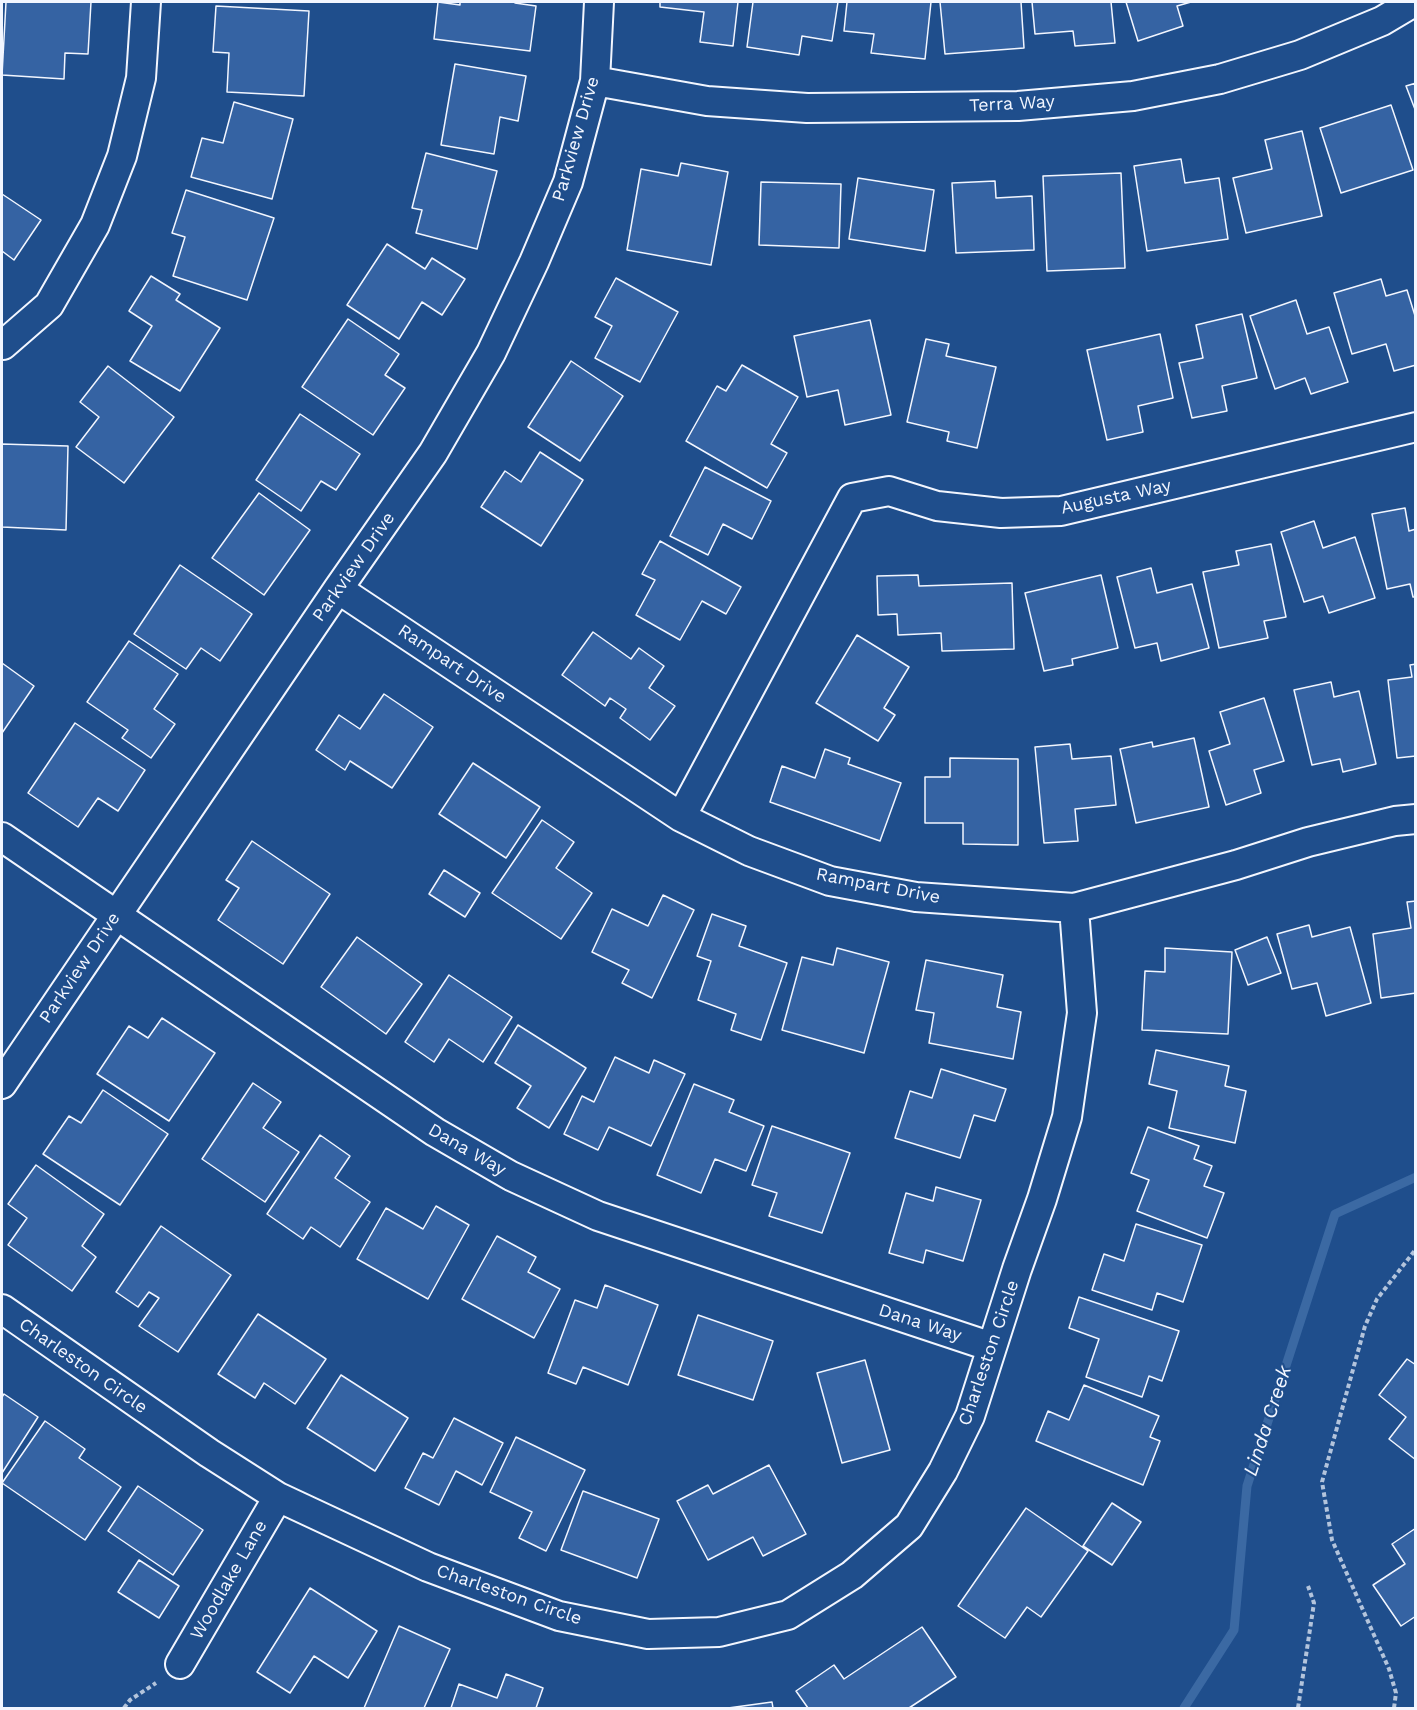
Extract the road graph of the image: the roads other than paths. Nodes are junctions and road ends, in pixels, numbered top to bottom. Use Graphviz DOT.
graph roads {
  1 [pos="146,2"];
  2 [pos="599,2"];
  3 [pos="1414,2"];
  4 [pos="595,81"];
  5 [pos="2,344"];
  6 [pos="1416,427"];
  7 [pos="338,589"];
  8 [pos="681,817"];
  9 [pos="1416,819"];
  10 [pos="2,837"];
  11 [pos="1074,908"];
  12 [pos="116,916"];
  13 [pos="2,1084"];
  14 [pos="2,1309"];
  15 [pos="992,1347"];
  16 [pos="278,1497"];
  17 [pos="180,1664"];
  1 -- 5 [label="street"];
  2 -- 4 [label="street, Parkview Drive"];
  3 -- 4 [label="street, Terra Way"];
  4 -- 7 [label="street, Parkview Drive"];
  6 -- 8 [label="street, Augusta Way"];
  7 -- 8 [label="street, Rampart Drive"];
  7 -- 12 [label="street, Parkview Drive"];
  8 -- 11 [label="street, Rampart Drive"];
  9 -- 11 [label="street, Rampart Drive"];
  10 -- 12 [label="street, Dana Way"];
  11 -- 15 [label="street, Charleston Circle"];
  12 -- 13 [label="street, Parkview Drive"];
  12 -- 15 [label="street, Dana Way"];
  14 -- 16 [label="street, Charleston Circle"];
  15 -- 16 [label="street, Charleston Circle"];
  16 -- 17 [label="street, Woodlake Lane"];
}
